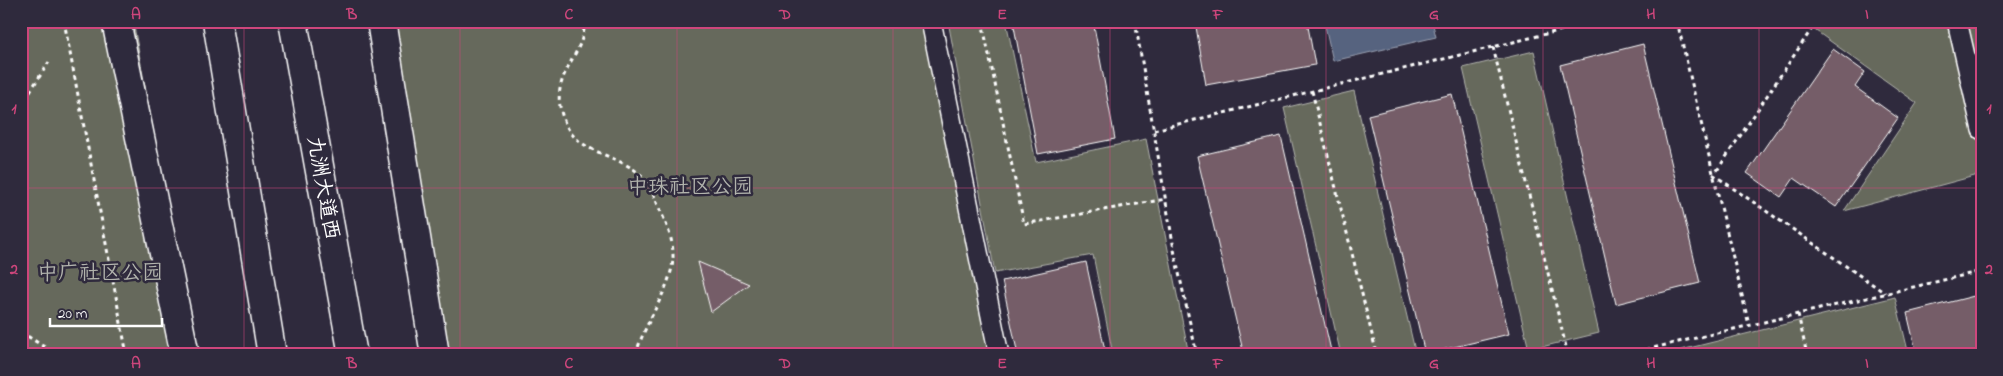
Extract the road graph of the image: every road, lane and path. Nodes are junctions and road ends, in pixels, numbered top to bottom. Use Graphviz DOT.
graph roads {
  1 [pos="64,21"];
  2 [pos="116,21"];
  3 [pos="217,21"];
  4 [pos="293,21"];
  5 [pos="381,21"];
  6 [pos="584,21"];
  7 [pos="932,21"];
  8 [pos="982,21"];
  9 [pos="1135,21"];
  10 [pos="1599,21"];
  11 [pos="1677,21"];
  12 [pos="1817,21"];
  13 [pos="1957,21"];
  14 [pos="1493,47"];
  15 [pos="49,62"];
  16 [pos="1312,91"];
  17 [pos="21,105"];
  18 [pos="1154,130"];
  19 [pos="1982,130"];
  20 [pos="1714,175"];
  21 [pos="1166,199"];
  22 [pos="1982,271"];
  23 [pos="1885,293"];
  24 [pos="1798,314"];
  25 [pos="1749,325"];
  26 [pos="21,332"];
  27 [pos="57,355"];
  28 [pos="127,355"];
  29 [pos="184,355"];
  30 [pos="272,355"];
  31 [pos="352,355"];
  32 [pos="435,355"];
  33 [pos="636,355"];
  34 [pos="999,355"];
  35 [pos="1198,355"];
  36 [pos="1378,355"];
  37 [pos="1568,355"];
  38 [pos="1623,355"];
  39 [pos="1807,355"];
  1 -- 28 [label="path"];
  2 -- 29 [label="main road"];
  3 -- 30 [label="main road"];
  4 -- 31 [label="main road, 九洲大道西"];
  5 -- 32 [label="main road"];
  6 -- 33 [label="path"];
  7 -- 34 [label="lane"];
  8 -- 21 [label="path"];
  9 -- 18 [label="path"];
  10 -- 14 [label="path"];
  11 -- 20 [label="path"];
  12 -- 20 [label="path"];
  13 -- 19 [label="lane"];
  14 -- 16 [label="path"];
  14 -- 37 [label="path"];
  15 -- 17 [label="path"];
  16 -- 18 [label="path"];
  16 -- 36 [label="path"];
  18 -- 21 [label="path"];
  20 -- 23 [label="path"];
  20 -- 25 [label="path"];
  21 -- 35 [label="path"];
  22 -- 23 [label="path"];
  23 -- 24 [label="path"];
  24 -- 25 [label="path"];
  24 -- 39 [label="path"];
  25 -- 38 [label="path"];
  26 -- 27 [label="path"];
}
